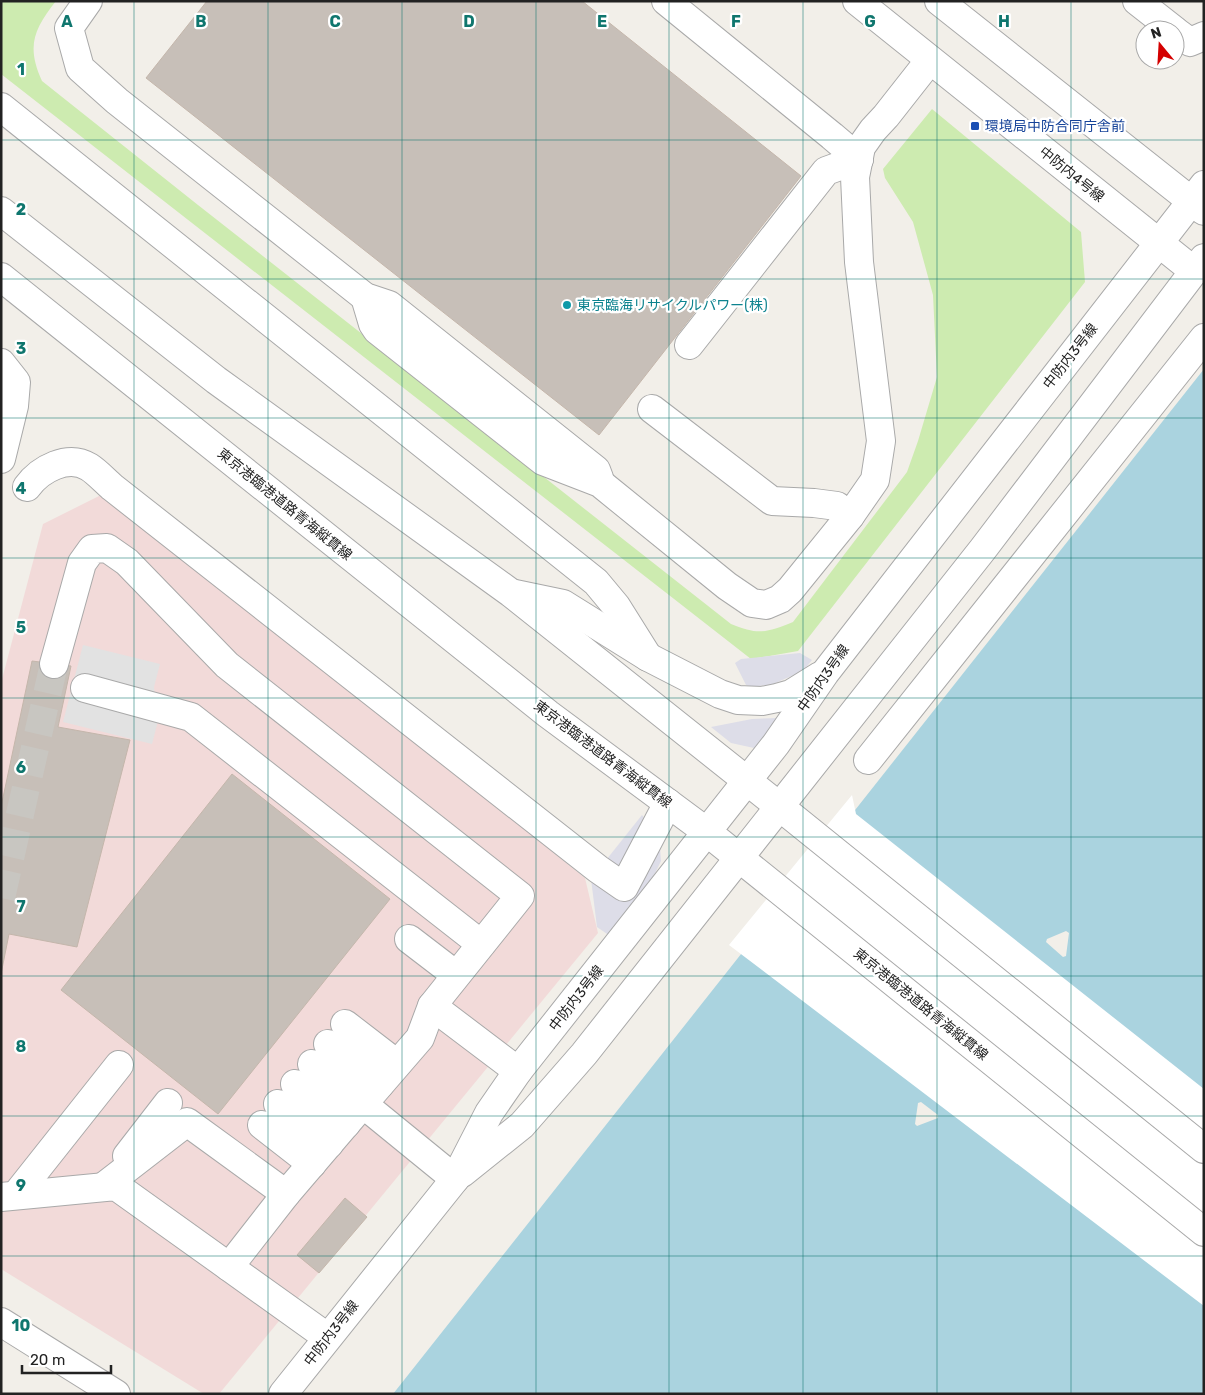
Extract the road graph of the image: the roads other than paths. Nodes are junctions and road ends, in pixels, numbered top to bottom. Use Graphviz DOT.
graph roads {
  1 [pos="88,1"];
  2 [pos="666,1"];
  3 [pos="857,1"];
  4 [pos="940,2"];
  5 [pos="1161,15"];
  6 [pos="1204,36"];
  7 [pos="930,60"];
  8 [pos="1,106"];
  9 [pos="859,159"];
  10 [pos="1199,199"];
  11 [pos="1,211"];
  12 [pos="1158,243"];
  13 [pos="1199,264"];
  14 [pos="1,277"];
  15 [pos="1204,338"];
  16 [pos="689,345"];
  17 [pos="9,373"];
  18 [pos="652,409"];
  19 [pos="1,459"];
  20 [pos="27,487"];
  21 [pos="850,516"];
  22 [pos="511,593"];
  23 [pos="648,657"];
  24 [pos="54,664"];
  25 [pos="825,672"];
  26 [pos="86,688"];
  27 [pos="868,760"];
  28 [pos="746,781"];
  29 [pos="668,803"];
  30 [pos="780,807"];
  31 [pos="707,832"];
  32 [pos="738,857"];
  33 [pos="408,939"];
  34 [pos="481,944"];
  35 [pos="456,975"];
  36 [pos="432,1006"];
  37 [pos="312,1064"];
  38 [pos="119,1065"];
  39 [pos="518,1071"];
  40 [pos="168,1103"];
  41 [pos="355,1114"];
  42 [pos="262,1126"];
  43 [pos="1204,1149"];
  44 [pos="455,1178"];
  45 [pos="103,1187"];
  46 [pos="286,1194"];
  47 [pos="9,1196"];
  48 [pos="1204,1232"];
  49 [pos="229,1267"];
  50 [pos="1,1322"];
  51 [pos="328,1337"];
  52 [pos="116,1394"];
  53 [pos="283,1394"];
  1 -- 21 [label="street"];
  2 -- 9 [label="street"];
  3 -- 7 [label="street, 中防内4号線"];
  4 -- 10 [label="street"];
  5 -- 6 [label="street"];
  7 -- 9 [label="street"];
  7 -- 12 [label="street, 中防内4号線"];
  8 -- 23 [label="street"];
  9 -- 16 [label="street"];
  9 -- 21 [label="street"];
  10 -- 12 [label="street, 中防内3号線"];
  11 -- 22 [label="street"];
  12 -- 13 [label="street, 中防内4号線"];
  12 -- 25 [label="street, 中防内3号線"];
  13 -- 30 [label="street, 中防内3号線"];
  14 -- 29 [label="street, 東京港臨港道路青海縦貫線"];
  15 -- 27 [label="street"];
  17 -- 19 [label="street"];
  18 -- 21 [label="street"];
  20 -- 29 [label="street"];
  22 -- 23 [label="street"];
  22 -- 28 [label="street"];
  23 -- 25 [label="street"];
  24 -- 34 [label="street"];
  25 -- 28 [label="street, 中防内3号線"];
  26 -- 34 [label="street"];
  28 -- 30 [label="street"];
  28 -- 31 [label="street, 中防内3号線"];
  29 -- 31 [label="street, 東京港臨港道路青海縦貫線"];
  30 -- 32 [label="street, 中防内3号線"];
  30 -- 43 [label="street"];
  31 -- 32 [label="street, 東京港臨港道路青海縦貫線"];
  31 -- 39 [label="street, 中防内3号線"];
  32 -- 44 [label="street, 中防内3号線"];
  32 -- 48 [label="street, 東京港臨港道路青海縦貫線"];
  33 -- 35 [label="street"];
  34 -- 35 [label="street"];
  35 -- 36 [label="street"];
  36 -- 39 [label="street"];
  36 -- 41 [label="street"];
  37 -- 41 [label="street"];
  37 -- 41 [label="street"];
  37 -- 41 [label="street"];
  38 -- 47 [label="street"];
  39 -- 44 [label="street, 中防内3号線"];
  40 -- 45 [label="street"];
  41 -- 42 [label="street"];
  41 -- 44 [label="street"];
  41 -- 46 [label="street"];
  44 -- 51 [label="street, 中防内3号線"];
  45 -- 46 [label="street"];
  45 -- 47 [label="street"];
  45 -- 49 [label="street"];
  46 -- 49 [label="street"];
  49 -- 51 [label="street"];
  50 -- 52 [label="street"];
  51 -- 53 [label="street, 中防内3号線"];
}
